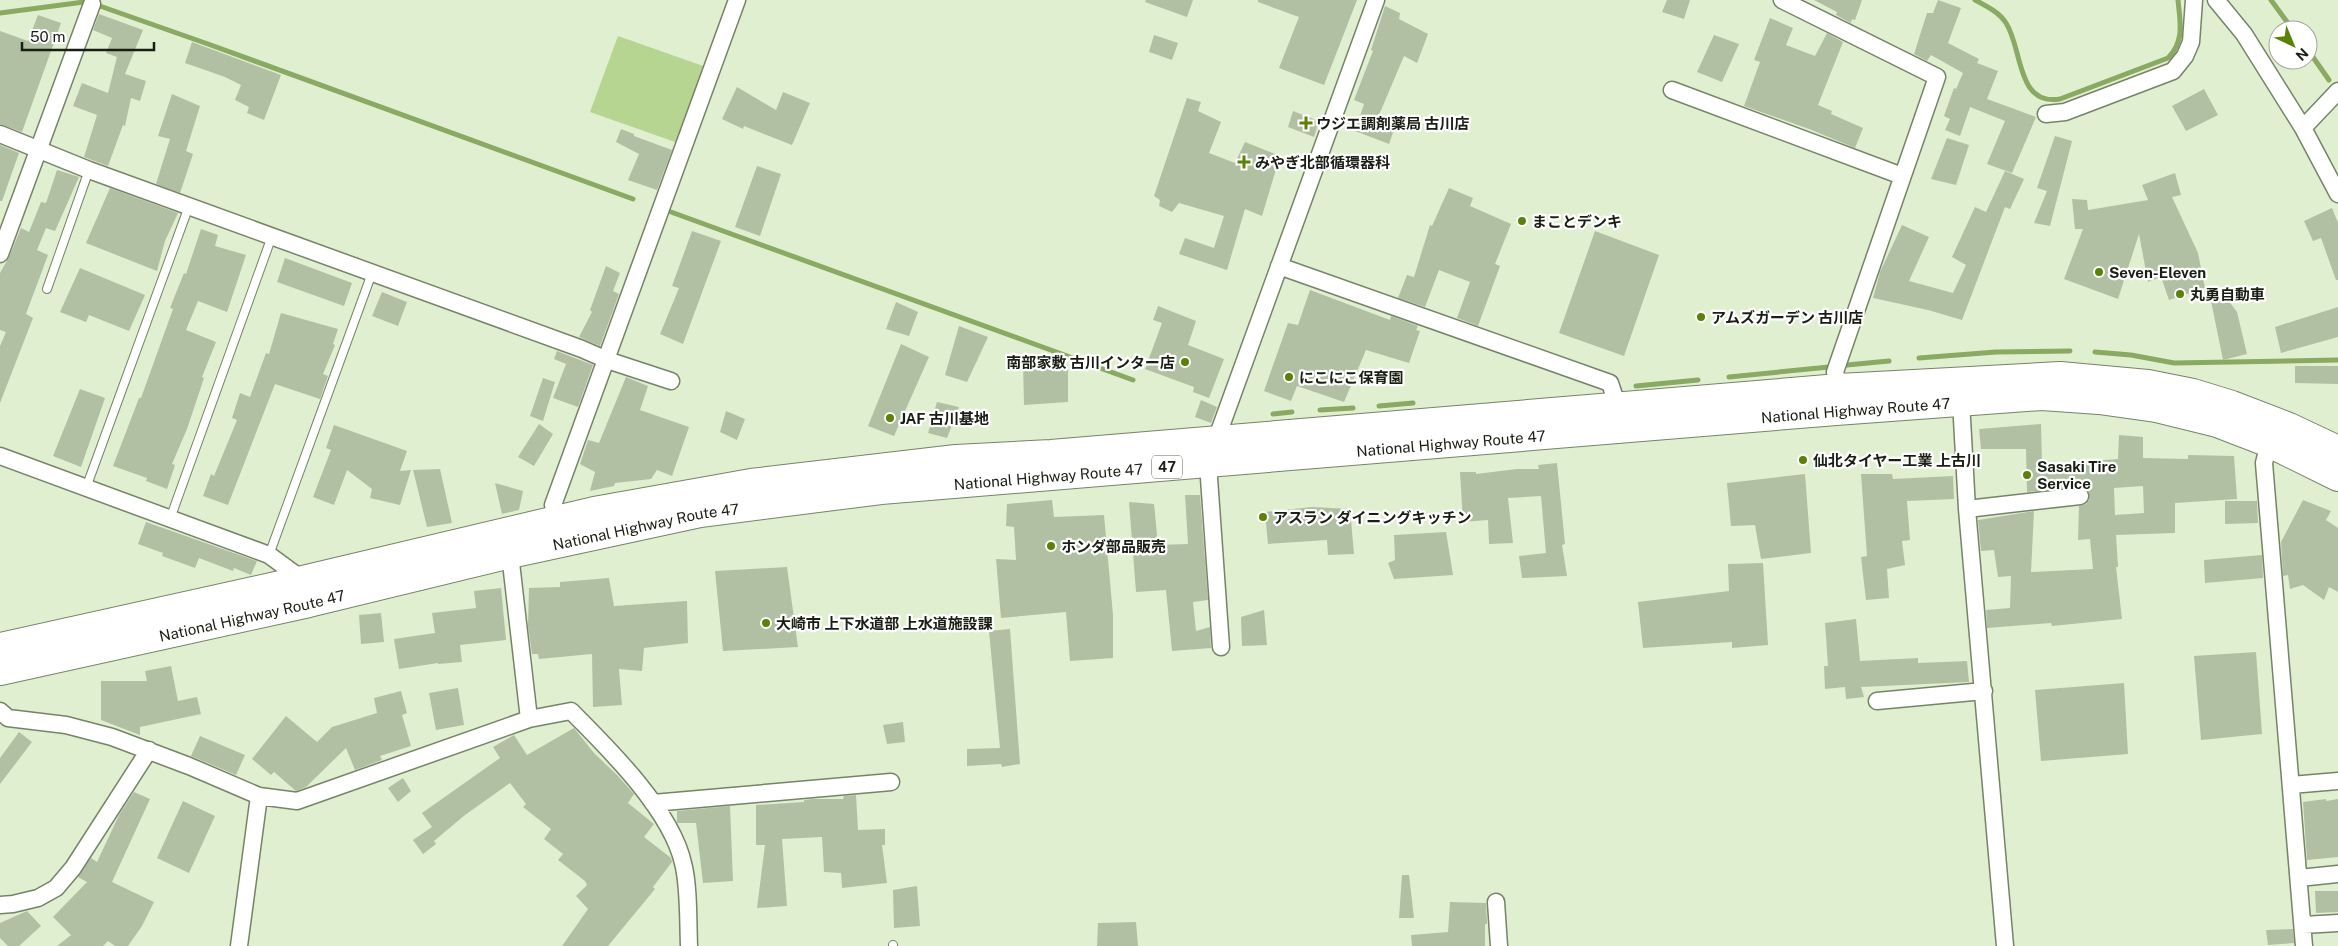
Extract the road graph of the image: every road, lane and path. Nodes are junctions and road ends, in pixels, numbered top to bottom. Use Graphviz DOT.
graph roads {
  1 [pos="737,0"];
  2 [pos="1376,0"];
  3 [pos="1782,0"];
  4 [pos="2194,0"];
  5 [pos="2216,0"];
  6 [pos="92,4"];
  7 [pos="1672,90"];
  8 [pos="2338,91"];
  9 [pos="2046,114"];
  10 [pos="2303,128"];
  11 [pos="0,134"];
  12 [pos="38,148"];
  13 [pos="89,170"];
  14 [pos="1902,176"];
  15 [pos="2338,194"];
  16 [pos="189,206"];
  17 [pos="272,236"];
  18 [pos="0,254"];
  19 [pos="1279,266"];
  20 [pos="372,273"];
  21 [pos="47,289"];
  22 [pos="606,360"];
  23 [pos="670,381"];
  24 [pos="1839,388"];
  25 [pos="1961,401"];
  26 [pos="1618,407"];
  27 [pos="2269,443"];
  28 [pos="2338,450"];
  29 [pos="1212,452"];
  30 [pos="0,456"];
  31 [pos="2338,477"];
  32 [pos="86,488"];
  33 [pos="2080,496"];
  34 [pos="1967,509"];
  35 [pos="170,519"];
  36 [pos="561,519"];
  37 [pos="510,554"];
  38 [pos="269,555"];
  39 [pos="303,580"];
  40 [pos="0,647"];
  41 [pos="1221,647"];
  42 [pos="0,671"];
  43 [pos="1984,691"];
  44 [pos="1877,701"];
  45 [pos="0,711"];
  46 [pos="529,719"];
  47 [pos="149,750"];
  48 [pos="2338,781"];
  49 [pos="891,782"];
  50 [pos="2291,785"];
  51 [pos="259,796"];
  52 [pos="652,802"];
  53 [pos="2338,874"];
  54 [pos="2299,878"];
  55 [pos="1496,902"];
  56 [pos="0,905"];
  57 [pos="2338,923"];
  58 [pos="2303,925"];
  59 [pos="240,946"];
  60 [pos="689,946"];
  61 [pos="1499,946"];
  62 [pos="2005,946"];
  63 [pos="2304,946"];
  1 -- 22 [label="street"];
  2 -- 19 [label="street"];
  3 -- 14 [label="street"];
  4 -- 9 [label="street"];
  5 -- 10 [label="street"];
  6 -- 12 [label="street"];
  7 -- 14 [label="street"];
  8 -- 10 [label="street"];
  10 -- 15 [label="street"];
  11 -- 12 [label="street"];
  12 -- 13 [label="street"];
  12 -- 18 [label="street"];
  13 -- 16 [label="street"];
  13 -- 21 [label="lane"];
  14 -- 24 [label="street"];
  16 -- 17 [label="street"];
  16 -- 32 [label="lane"];
  17 -- 20 [label="street"];
  17 -- 35 [label="lane"];
  19 -- 26 [label="street"];
  19 -- 29 [label="street"];
  20 -- 22 [label="street"];
  20 -- 38 [label="lane"];
  22 -- 23 [label="street"];
  22 -- 36 [label="street"];
  24 -- 26 [label="highway, National Highway Route 47 / 47"];
  24 -- 28 [label="highway, National Highway Route 47 / 47"];
  25 -- 27 [label="highway, National Highway Route 47 / 47"];
  25 -- 29 [label="highway, National Highway Route 47 / 47"];
  25 -- 34 [label="street"];
  26 -- 29 [label="highway, National Highway Route 47 / 47"];
  27 -- 31 [label="highway, National Highway Route 47 / 47"];
  27 -- 50 [label="street"];
  29 -- 36 [label="highway, National Highway Route 47 / 47"];
  29 -- 37 [label="highway, National Highway Route 47 / 47"];
  29 -- 41 [label="street"];
  30 -- 32 [label="street"];
  32 -- 35 [label="street"];
  33 -- 34 [label="street"];
  34 -- 43 [label="street"];
  35 -- 38 [label="street"];
  36 -- 39 [label="highway, National Highway Route 47 / 47"];
  37 -- 42 [label="highway, National Highway Route 47 / 47"];
  37 -- 46 [label="street"];
  38 -- 39 [label="street"];
  39 -- 40 [label="highway, National Highway Route 47 / 47"];
  43 -- 44 [label="street"];
  43 -- 62 [label="street"];
  45 -- 47 [label="street"];
  46 -- 51 [label="street"];
  46 -- 52 [label="street"];
  47 -- 51 [label="street"];
  47 -- 56 [label="street"];
  48 -- 50 [label="street"];
  49 -- 52 [label="street"];
  50 -- 54 [label="street"];
  51 -- 59 [label="street"];
  52 -- 60 [label="street"];
  53 -- 54 [label="street"];
  54 -- 58 [label="street"];
  55 -- 61 [label="street"];
  57 -- 58 [label="street"];
  58 -- 63 [label="street"];
}
